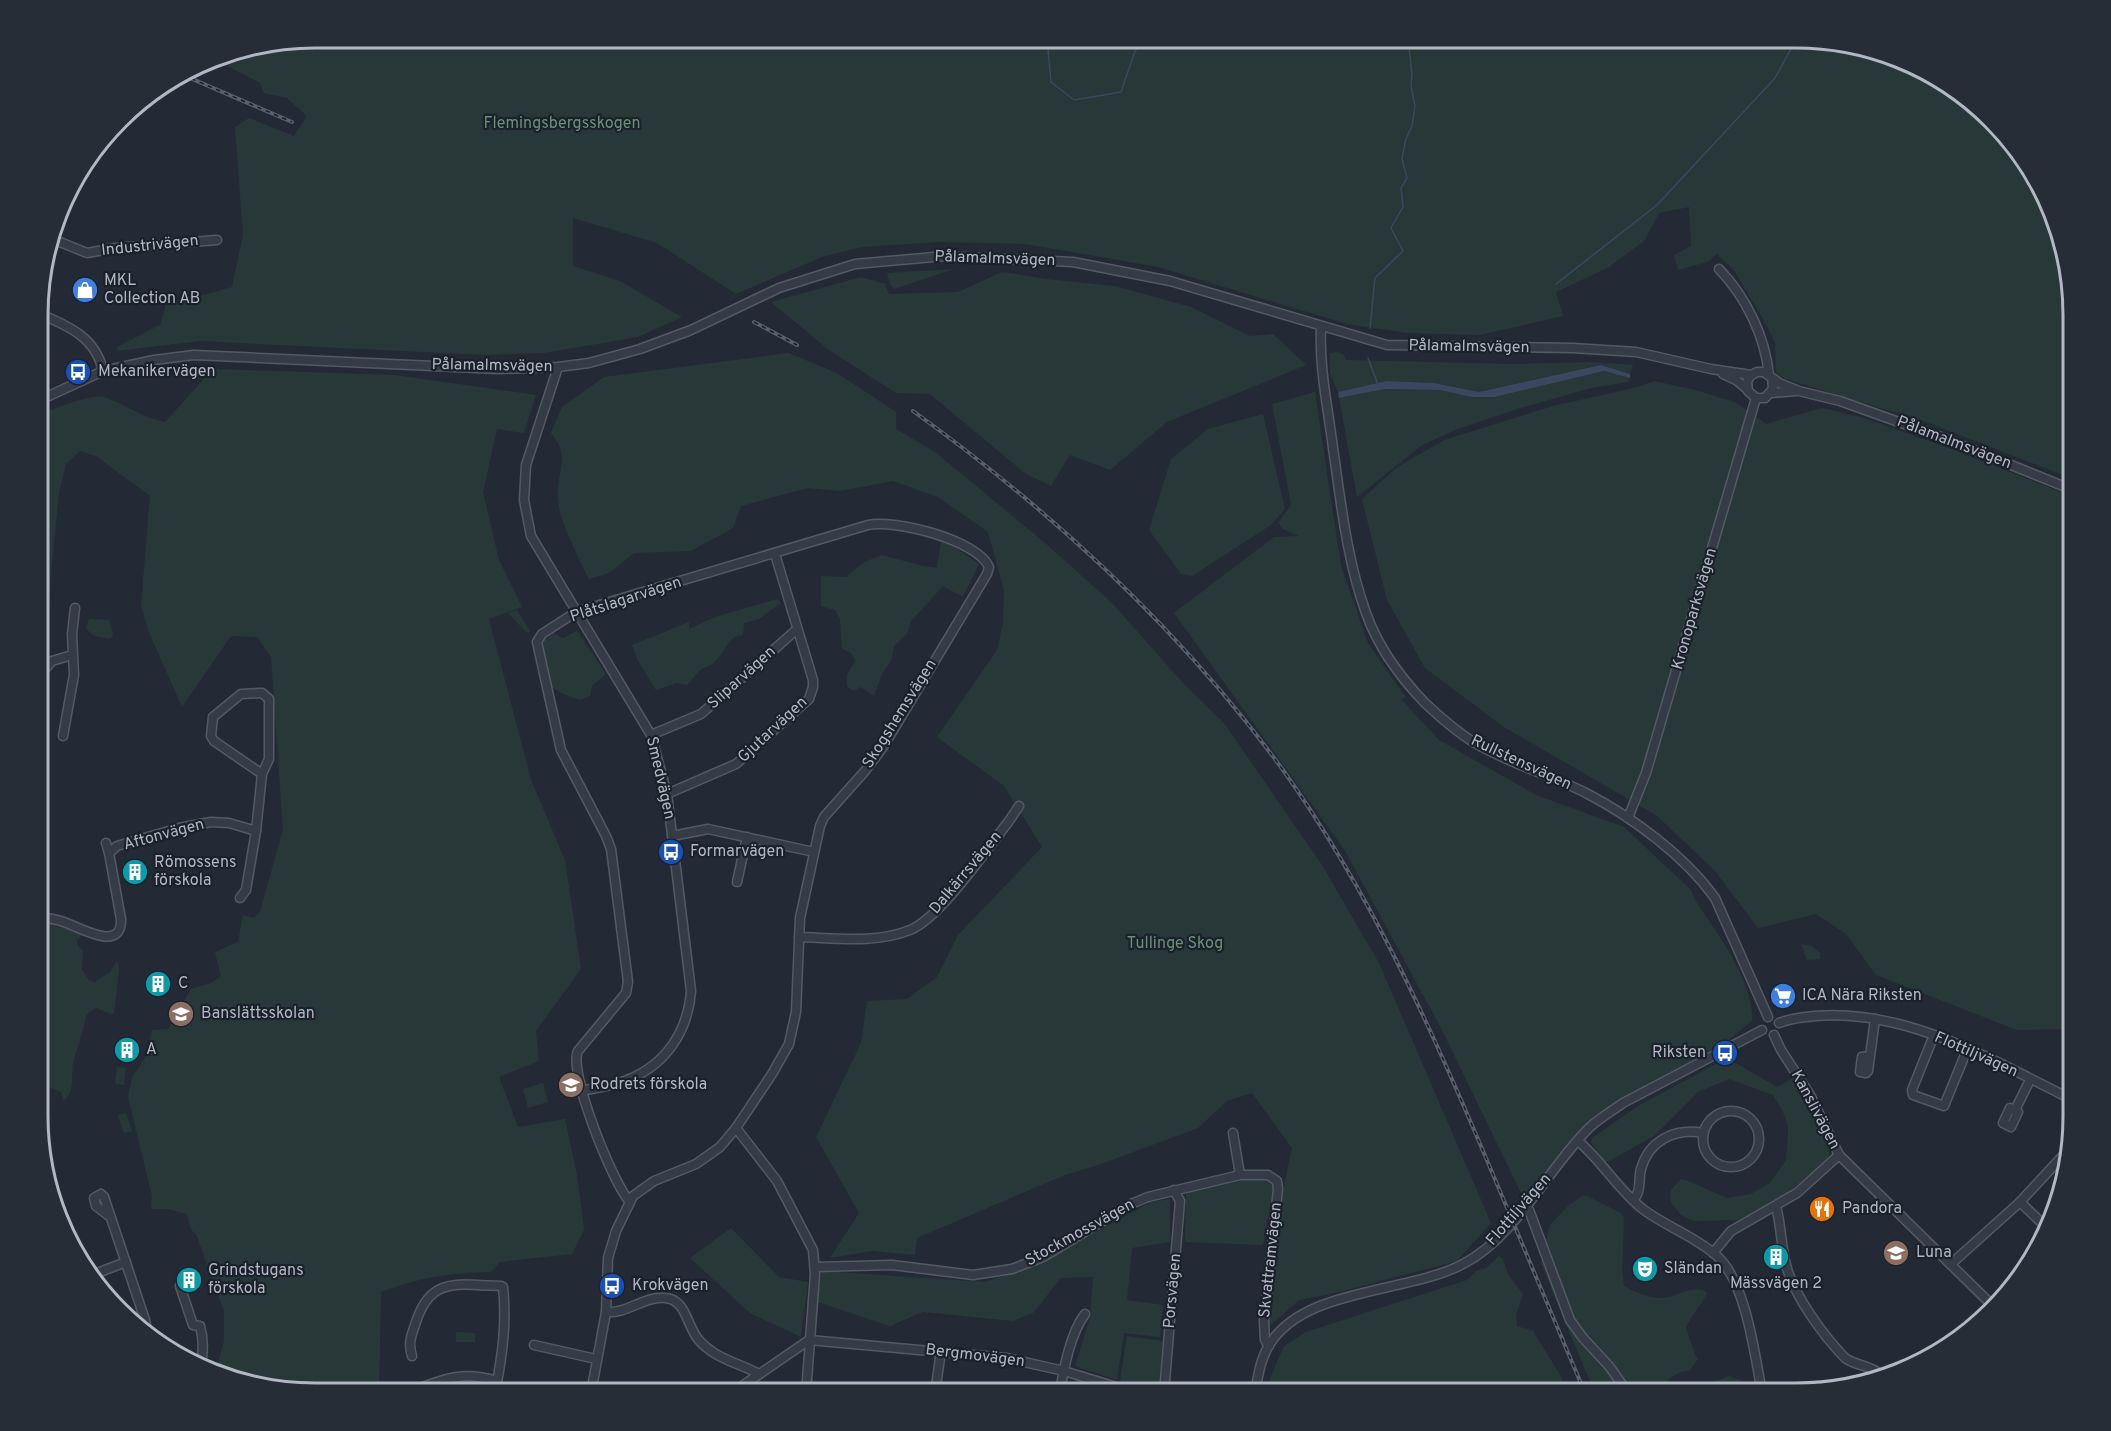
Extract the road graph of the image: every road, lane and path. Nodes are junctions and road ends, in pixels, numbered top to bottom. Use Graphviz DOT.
graph roads {
  1 [pos="217,240"];
  2 [pos="58,242"];
  3 [pos="1719,269"];
  4 [pos="48,317"];
  5 [pos="1321,327"];
  6 [pos="1760,336"];
  7 [pos="558,367"];
  8 [pos="1711,369"];
  9 [pos="103,371"];
  10 [pos="1754,373"];
  11 [pos="1771,376"];
  12 [pos="1747,388"];
  13 [pos="1799,391"];
  14 [pos="1771,393"];
  15 [pos="48,396"];
  16 [pos="1756,398"];
  17 [pos="2063,486"];
  18 [pos="775,554"];
  19 [pos="987,563"];
  20 [pos="75,608"];
  21 [pos="576,612"];
  22 [pos="796,630"];
  23 [pos="72,655"];
  24 [pos="48,666"];
  25 [pos="651,735"];
  26 [pos="63,736"];
  27 [pos="262,774"];
  28 [pos="667,794"];
  29 [pos="1018,806"];
  30 [pos="1628,818"];
  31 [pos="256,831"];
  32 [pos="672,836"];
  33 [pos="747,837"];
  34 [pos="106,843"];
  35 [pos="814,852"];
  36 [pos="109,853"];
  37 [pos="737,882"];
  38 [pos="240,897"];
  39 [pos="48,919"];
  40 [pos="799,937"];
  41 [pos="1768,1017"];
  42 [pos="1875,1019"];
  43 [pos="1779,1023"];
  44 [pos="1762,1030"];
  45 [pos="1774,1035"];
  46 [pos="1934,1035"];
  47 [pos="1967,1050"];
  48 [pos="1869,1056"];
  49 [pos="2030,1080"];
  50 [pos="581,1091"];
  51 [pos="2063,1095"];
  52 [pos="2015,1110"];
  53 [pos="736,1128"];
  54 [pos="1233,1133"];
  55 [pos="1703,1133"];
  56 [pos="1578,1141"];
  57 [pos="1839,1155"];
  58 [pos="2060,1159"];
  59 [pos="1240,1175"];
  60 [pos="1271,1176"];
  61 [pos="1174,1190"];
  62 [pos="1633,1200"];
  63 [pos="630,1202"];
  64 [pos="2020,1202"];
  65 [pos="1526,1206"];
  66 [pos="1776,1206"];
  67 [pos="110,1216"];
  68 [pos="2041,1222"];
  69 [pos="1713,1253"];
  70 [pos="126,1262"];
  71 [pos="1951,1264"];
  72 [pos="815,1267"];
  73 [pos="99,1272"];
  74 [pos="180,1286"];
  75 [pos="1988,1301"];
  76 [pos="606,1312"];
  77 [pos="1085,1314"];
  78 [pos="146,1323"];
  79 [pos="809,1340"];
  80 [pos="534,1345"];
  81 [pos="1269,1346"];
  82 [pos="941,1351"];
  83 [pos="412,1356"];
  84 [pos="202,1358"];
  85 [pos="596,1359"];
  86 [pos="1064,1371"];
  87 [pos="1876,1371"];
  88 [pos="759,1374"];
  89 [pos="497,1381"];
  90 [pos="433,1383"];
  91 [pos="592,1383"];
  92 [pos="746,1383"];
  93 [pos="807,1383"];
  94 [pos="936,1383"];
  95 [pos="1062,1383"];
  96 [pos="1103,1383"];
  97 [pos="1165,1383"];
  98 [pos="1257,1383"];
  99 [pos="1621,1383"];
  100 [pos="1760,1383"];
  1 -- 2 [label="street, Industrivägen"];
  3 -- 6 [label="street"];
  4 -- 9 [label="street"];
  5 -- 7 [label="street, Pålamalmsvägen"];
  5 -- 8 [label="street, Pålamalmsvägen"];
  5 -- 30 [label="street, Rullstensvägen"];
  6 -- 10 [label="street"];
  6 -- 11 [label="street"];
  7 -- 9 [label="street, Pålamalmsvägen"];
  7 -- 21 [label="street, Smedvägen"];
  8 -- 10 [label="street, Pålamalmsvägen"];
  8 -- 12 [label="street, Pålamalmsvägen"];
  9 -- 15 [label="street, Pålamalmsvägen"];
  10 -- 11 [label="street"];
  10 -- 12 [label="street"];
  11 -- 13 [label="street, Pålamalmsvägen"];
  11 -- 14 [label="street"];
  12 -- 16 [label="street"];
  13 -- 14 [label="street, Pålamalmsvägen"];
  13 -- 17 [label="street, Pålamalmsvägen"];
  14 -- 16 [label="street"];
  16 -- 30 [label="street, Kronoparksvägen"];
  18 -- 19 [label="street, Plåtslagarvägen"];
  18 -- 21 [label="street, Plåtslagarvägen"];
  18 -- 22 [label="street, Gjutarvägen"];
  19 -- 35 [label="street, Skogshemsvägen"];
  20 -- 23 [label="street"];
  21 -- 25 [label="street, Smedvägen"];
  21 -- 50 [label="street, Plåtslagarvägen"];
  22 -- 25 [label="street, Sliparvägen"];
  22 -- 28 [label="street, Gjutarvägen"];
  23 -- 24 [label="street"];
  23 -- 26 [label="street"];
  25 -- 28 [label="street, Smedvägen"];
  27 -- 27 [label="street"];
  27 -- 31 [label="street"];
  28 -- 32 [label="street, Smedvägen"];
  29 -- 40 [label="street, Dalkärrsvägen"];
  30 -- 41 [label="street, Rullstensvägen"];
  31 -- 36 [label="street, Aftonvägen"];
  31 -- 38 [label="street"];
  32 -- 33 [label="street"];
  32 -- 50 [label="street, Smedvägen"];
  33 -- 35 [label="street"];
  33 -- 37 [label="street"];
  34 -- 36 [label="street, Aftonvägen"];
  35 -- 40 [label="street, Skogshemsvägen"];
  36 -- 39 [label="street, Aftonvägen"];
  40 -- 53 [label="street, Skogshemsvägen"];
  41 -- 43 [label="street"];
  41 -- 44 [label="street"];
  42 -- 43 [label="street, Flottiljvägen"];
  42 -- 46 [label="street, Flottiljvägen"];
  42 -- 48 [label="street"];
  43 -- 45 [label="street"];
  44 -- 45 [label="street"];
  44 -- 56 [label="street, Flottiljvägen"];
  45 -- 57 [label="street, Kanslivägen"];
  46 -- 47 [label="street, Flottiljvägen"];
  46 -- 47 [label="street"];
  47 -- 49 [label="street, Flottiljvägen"];
  49 -- 51 [label="street, Flottiljvägen"];
  49 -- 52 [label="street, Flottiljvägen"];
  50 -- 63 [label="street, Plåtslagarvägen"];
  53 -- 63 [label="street, Skogshemsvägen"];
  53 -- 72 [label="street"];
  54 -- 59 [label="street"];
  55 -- 55 [label="street"];
  55 -- 62 [label="street"];
  56 -- 62 [label="street"];
  56 -- 65 [label="street, Flottiljvägen"];
  57 -- 66 [label="street"];
  57 -- 71 [label="street, Kanslivägen"];
  58 -- 64 [label="street"];
  59 -- 60 [label="street, Stockmossvägen"];
  59 -- 61 [label="street, Stockmossvägen"];
  60 -- 81 [label="street, Skvattramvägen"];
  61 -- 72 [label="street, Stockmossvägen"];
  61 -- 97 [label="street, Porsvägen"];
  62 -- 69 [label="street"];
  63 -- 76 [label="street, Skogshemsvägen"];
  64 -- 68 [label="street"];
  64 -- 71 [label="street"];
  65 -- 81 [label="street, Flottiljvägen"];
  65 -- 99 [label="street"];
  66 -- 69 [label="street"];
  66 -- 87 [label="street"];
  67 -- 70 [label="street"];
  69 -- 100 [label="street"];
  70 -- 73 [label="street"];
  70 -- 78 [label="street"];
  71 -- 75 [label="street, Kanslivägen"];
  72 -- 79 [label="street"];
  74 -- 84 [label="street"];
  76 -- 85 [label="street, Skogshemsvägen"];
  76 -- 88 [label="street"];
  77 -- 86 [label="street"];
  79 -- 82 [label="street, Bergmovägen"];
  79 -- 88 [label="street"];
  79 -- 93 [label="street"];
  80 -- 85 [label="street"];
  81 -- 98 [label="street, Flottiljvägen"];
  82 -- 86 [label="street, Bergmovägen"];
  82 -- 94 [label="street"];
  83 -- 89 [label="street"];
  85 -- 91 [label="street, Skogshemsvägen"];
  86 -- 95 [label="street"];
  86 -- 96 [label="street, Bergmovägen"];
  88 -- 92 [label="street"];
  89 -- 90 [label="street"];
}
